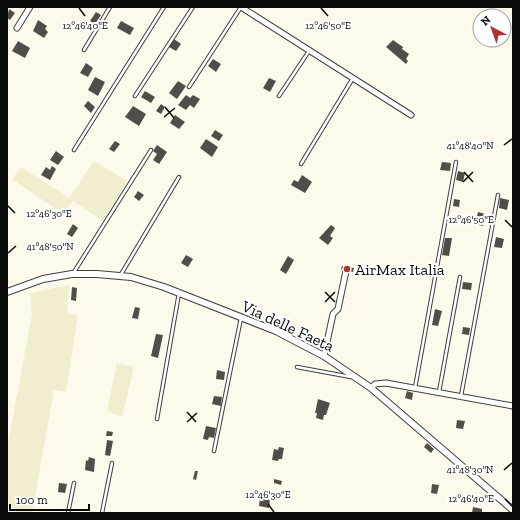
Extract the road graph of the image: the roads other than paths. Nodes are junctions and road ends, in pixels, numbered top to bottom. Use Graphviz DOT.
graph roads {
  1 [pos="30,7"];
  2 [pos="110,7"];
  3 [pos="164,7"];
  4 [pos="193,7"];
  5 [pos="241,7"];
  6 [pos="17,28"];
  7 [pos="84,50"];
  8 [pos="309,50"];
  9 [pos="353,78"];
  10 [pos="189,87"];
  11 [pos="135,96"];
  12 [pos="279,96"];
  13 [pos="411,115"];
  14 [pos="74,150"];
  15 [pos="151,150"];
  16 [pos="456,162"];
  17 [pos="301,164"];
  18 [pos="179,177"];
  19 [pos="498,195"];
  20 [pos="346,271"];
  21 [pos="72,274"];
  22 [pos="120,276"];
  23 [pos="460,277"];
  24 [pos="7,292"];
  25 [pos="180,293"];
  26 [pos="241,317"];
  27 [pos="324,356"];
  28 [pos="297,367"];
  29 [pos="358,378"];
  30 [pos="371,388"];
  31 [pos="415,389"];
  32 [pos="439,392"];
  33 [pos="461,397"];
  34 [pos="513,406"];
  35 [pos="157,418"];
  36 [pos="214,451"];
  37 [pos="112,463"];
  38 [pos="74,483"];
  39 [pos="513,510"];
  40 [pos="68,513"];
  41 [pos="102,513"];
  1 -- 6 [label="street"];
  2 -- 7 [label="lane"];
  3 -- 14 [label="lane"];
  4 -- 11 [label="lane"];
  5 -- 8 [label="street"];
  5 -- 10 [label="lane"];
  8 -- 9 [label="street"];
  8 -- 12 [label="lane"];
  9 -- 13 [label="street"];
  9 -- 17 [label="lane"];
  15 -- 21 [label="lane"];
  16 -- 31 [label="lane"];
  18 -- 22 [label="lane"];
  19 -- 33 [label="lane"];
  20 -- 27 [label="street"];
  21 -- 22 [label="street, Via delle Faeta"];
  21 -- 24 [label="street, Via delle Faeta"];
  22 -- 25 [label="street, Via delle Faeta"];
  23 -- 32 [label="lane"];
  25 -- 26 [label="street, Via delle Faeta"];
  25 -- 35 [label="lane"];
  26 -- 27 [label="street, Via delle Faeta"];
  26 -- 36 [label="lane"];
  27 -- 29 [label="street, Via delle Faeta"];
  28 -- 29 [label="lane"];
  29 -- 30 [label="street, Via delle Faeta"];
  30 -- 31 [label="street"];
  30 -- 39 [label="street, Via delle Faeta"];
  31 -- 32 [label="street"];
  32 -- 33 [label="street"];
  33 -- 34 [label="street"];
  37 -- 41 [label="lane"];
  38 -- 40 [label="lane"];
}
